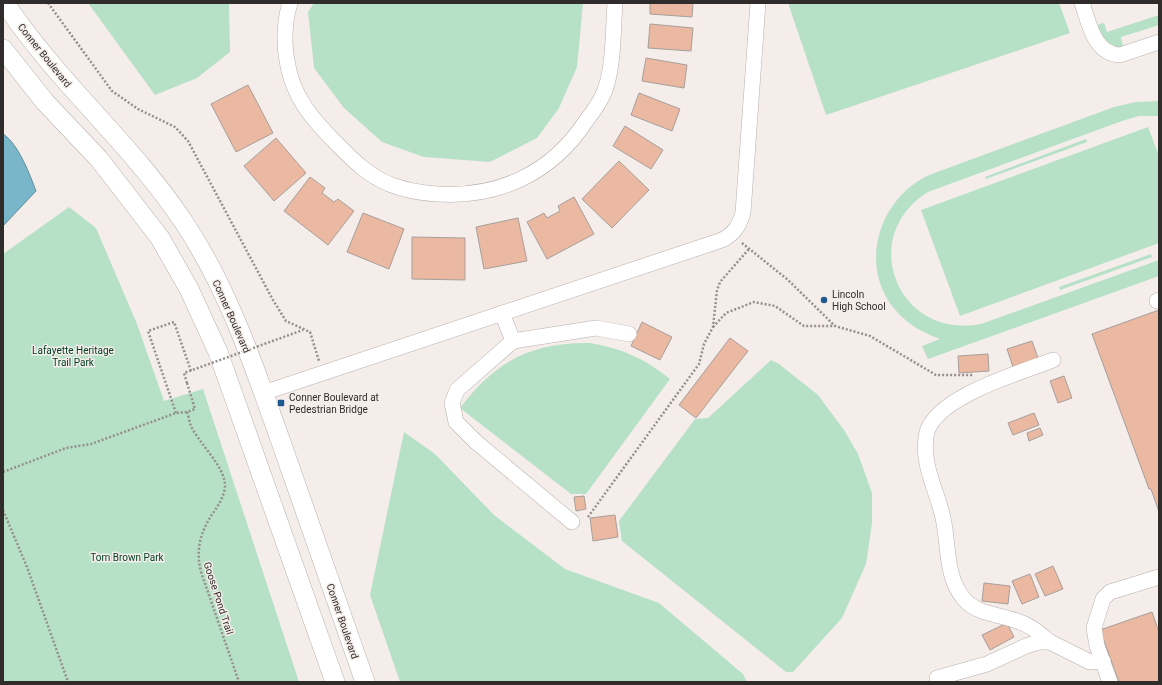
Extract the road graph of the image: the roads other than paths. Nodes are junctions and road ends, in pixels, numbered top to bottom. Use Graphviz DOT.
graph roads {
  1 [pos="5,3"];
  2 [pos="290,3"];
  3 [pos="615,3"];
  4 [pos="758,3"];
  5 [pos="1082,3"];
  6 [pos="1159,42"];
  7 [pos="3,49"];
  8 [pos="502,313"];
  9 [pos="629,334"];
  10 [pos="513,340"];
  11 [pos="1053,360"];
  12 [pos="263,393"];
  13 [pos="237,403"];
  14 [pos="572,522"];
  15 [pos="1159,577"];
  16 [pos="1050,642"];
  17 [pos="1103,661"];
  18 [pos="937,678"];
  19 [pos="335,682"];
  20 [pos="365,682"];
  21 [pos="1110,682"];
  1 -- 12 [label="main road, Conner Boulevard"];
  2 -- 3 [label="street"];
  4 -- 8 [label="street"];
  5 -- 6 [label="street"];
  7 -- 13 [label="main road"];
  8 -- 10 [label="street"];
  8 -- 12 [label="street"];
  9 -- 10 [label="street"];
  10 -- 14 [label="street"];
  11 -- 16 [label="street"];
  12 -- 13 [label="main road"];
  12 -- 20 [label="main road, Conner Boulevard"];
  13 -- 19 [label="main road"];
  15 -- 17 [label="street"];
  16 -- 17 [label="street"];
  16 -- 18 [label="street"];
  17 -- 21 [label="street"];
}
